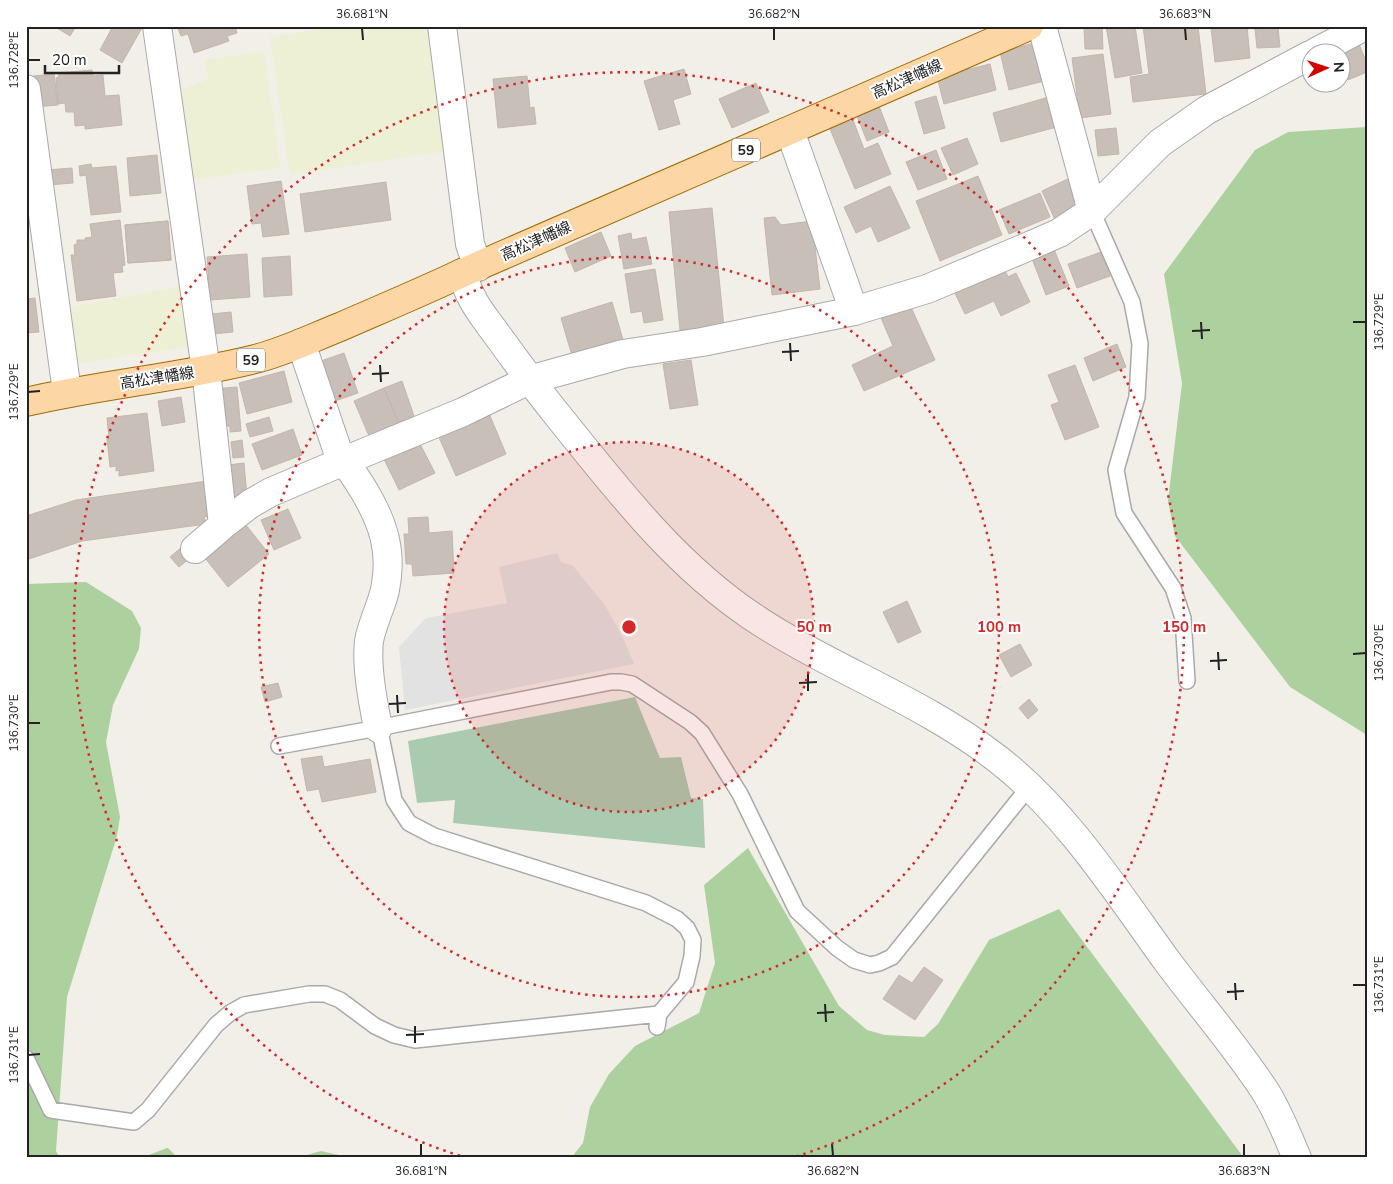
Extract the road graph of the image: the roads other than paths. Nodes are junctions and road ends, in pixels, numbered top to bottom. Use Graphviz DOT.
graph roads {
  1 [pos="157,26"];
  2 [pos="442,26"];
  3 [pos="1029,26"];
  4 [pos="1042,26"];
  5 [pos="1365,26"];
  6 [pos="1367,37"];
  7 [pos="1335,42"];
  8 [pos="1300,60"];
  9 [pos="26,89"];
  10 [pos="790,130"];
  11 [pos="1092,212"];
  12 [pos="470,270"];
  13 [pos="854,311"];
  14 [pos="301,343"];
  15 [pos="206,370"];
  16 [pos="529,380"];
  17 [pos="67,392"];
  18 [pos="26,402"];
  19 [pos="344,461"];
  20 [pos="223,525"];
  21 [pos="195,550"];
  22 [pos="1187,681"];
  23 [pos="378,728"];
  24 [pos="279,746"];
  25 [pos="1029,787"];
  26 [pos="26,1058"];
  27 [pos="1297,1158"];
  1 -- 15 [label="street"];
  2 -- 12 [label="street"];
  3 -- 10 [label="main road, 高松津幡線 / 59"];
  4 -- 11 [label="street"];
  5 -- 6 [label="lane"];
  5 -- 7 [label="street"];
  8 -- 11 [label="street"];
  9 -- 17 [label="street"];
  10 -- 12 [label="main road, 高松津幡線 / 59"];
  10 -- 13 [label="street"];
  11 -- 13 [label="street"];
  11 -- 22 [label="lane"];
  12 -- 14 [label="main road, 高松津幡線 / 59"];
  12 -- 16 [label="street"];
  13 -- 16 [label="street"];
  14 -- 15 [label="main road, 高松津幡線 / 59"];
  14 -- 19 [label="street"];
  15 -- 17 [label="main road, 高松津幡線 / 59"];
  15 -- 20 [label="street"];
  16 -- 19 [label="street"];
  16 -- 25 [label="street"];
  17 -- 18 [label="main road, 高松津幡線 / 59"];
  19 -- 20 [label="street"];
  19 -- 23 [label="street"];
  20 -- 21 [label="street"];
  23 -- 24 [label="lane"];
  23 -- 25 [label="lane"];
  23 -- 26 [label="lane"];
  25 -- 27 [label="street"];
}
